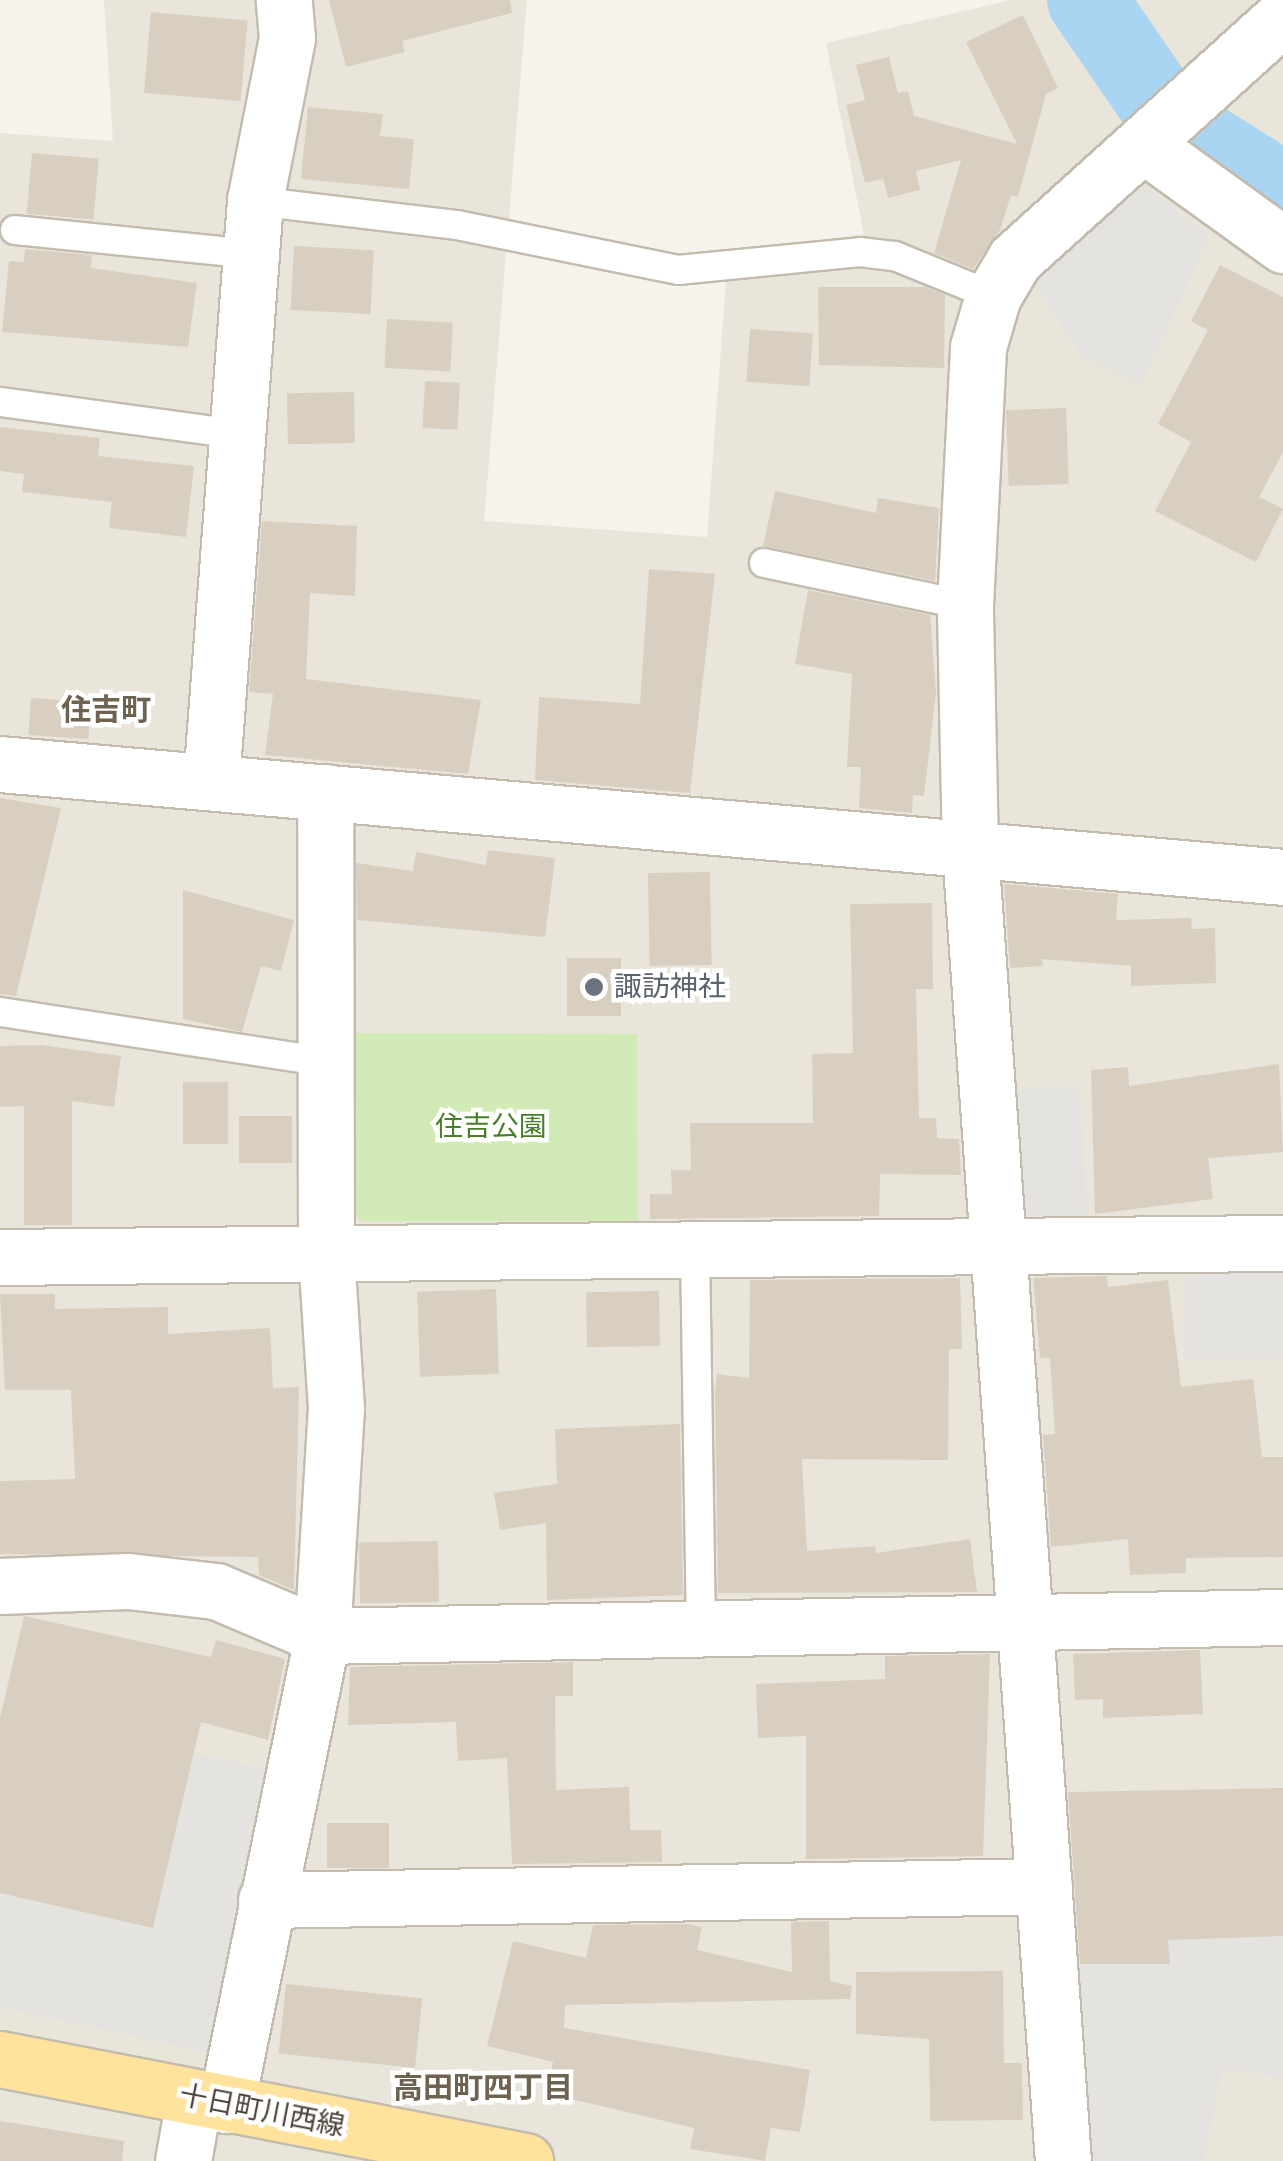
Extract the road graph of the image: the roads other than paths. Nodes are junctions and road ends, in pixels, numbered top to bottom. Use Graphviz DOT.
graph roads {
  1 [pos="292,8"];
  2 [pos="1283,16"];
  3 [pos="1150,137"];
  4 [pos="253,228"];
  5 [pos="15,230"];
  6 [pos="1283,244"];
  7 [pos="992,296"];
  8 [pos="0,402"];
  9 [pos="238,434"];
  10 [pos="764,564"];
  11 [pos="964,604"];
  12 [pos="0,764"];
  13 [pos="212,782"];
  14 [pos="324,792"];
  15 [pos="970,850"];
  16 [pos="1283,877"];
  17 [pos="0,1012"];
  18 [pos="325,1062"];
  19 [pos="1283,1243"];
  20 [pos="998,1246"];
  21 [pos="695,1249"];
  22 [pos="326,1253"];
  23 [pos="0,1256"];
  24 [pos="0,1586"];
  25 [pos="1283,1617"];
  26 [pos="1023,1619"];
  27 [pos="701,1624"];
  28 [pos="322,1636"];
  29 [pos="1044,1886"];
  30 [pos="266,1900"];
  31 [pos="0,2059"];
  32 [pos="210,2102"];
  33 [pos="183,2161"];
  34 [pos="525,2161"];
  35 [pos="1063,2161"];
  1 -- 4 [label="street"];
  2 -- 3 [label="street"];
  3 -- 6 [label="street"];
  3 -- 7 [label="street"];
  4 -- 5 [label="lane"];
  4 -- 7 [label="lane"];
  4 -- 9 [label="street"];
  7 -- 11 [label="street"];
  8 -- 9 [label="lane"];
  9 -- 13 [label="street"];
  10 -- 11 [label="lane"];
  11 -- 15 [label="street"];
  12 -- 13 [label="street"];
  13 -- 14 [label="street"];
  14 -- 15 [label="street"];
  14 -- 18 [label="street"];
  15 -- 16 [label="street"];
  15 -- 20 [label="street"];
  17 -- 18 [label="lane"];
  18 -- 22 [label="street"];
  19 -- 20 [label="street"];
  20 -- 21 [label="street"];
  20 -- 26 [label="street"];
  21 -- 22 [label="street"];
  21 -- 27 [label="lane"];
  22 -- 23 [label="street"];
  22 -- 28 [label="street"];
  24 -- 28 [label="street"];
  25 -- 26 [label="street"];
  26 -- 27 [label="street"];
  26 -- 29 [label="street"];
  27 -- 28 [label="street"];
  28 -- 30 [label="street"];
  29 -- 30 [label="street"];
  29 -- 35 [label="street"];
  30 -- 32 [label="street"];
  31 -- 32 [label="main road, 十日町川西線"];
  32 -- 33 [label="street"];
  32 -- 34 [label="main road, 十日町川西線"];
}
